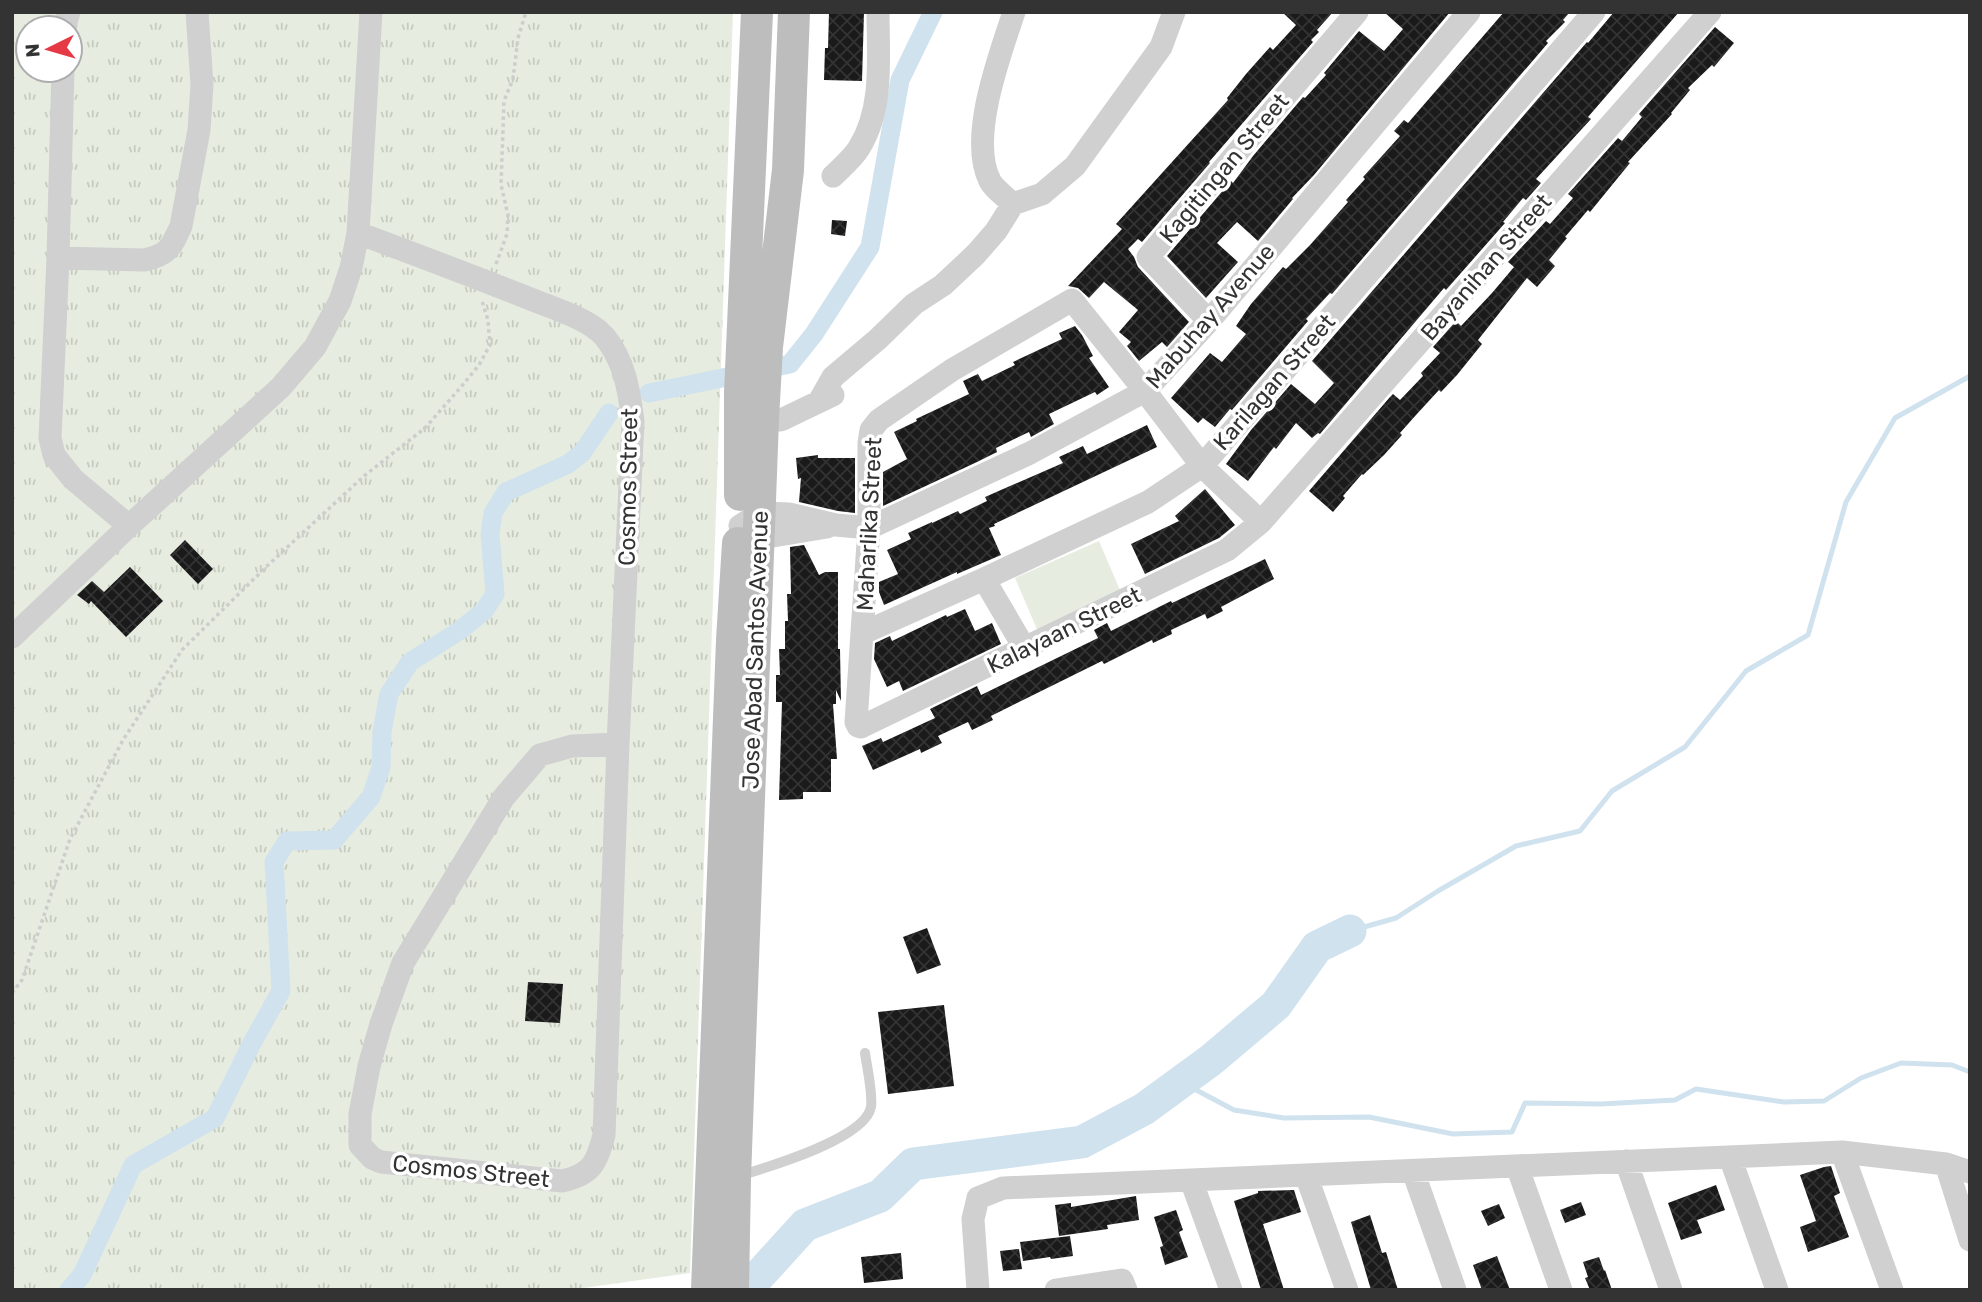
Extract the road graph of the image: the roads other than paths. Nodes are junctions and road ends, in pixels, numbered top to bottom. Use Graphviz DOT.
graph roads {
  1 [pos="197,12"];
  2 [pos="371,12"];
  3 [pos="757,12"];
  4 [pos="794,12"];
  5 [pos="878,12"];
  6 [pos="1014,12"];
  7 [pos="1174,12"];
  8 [pos="1357,12"];
  9 [pos="1469,12"];
  10 [pos="1594,12"];
  11 [pos="1710,12"];
  12 [pos="63,84"];
  13 [pos="833,176"];
  14 [pos="1013,204"];
  15 [pos="358,233"];
  16 [pos="58,258"];
  17 [pos="1209,321"];
  18 [pos="755,347"];
  19 [pos="1145,391"];
  20 [pos="752,405"];
  21 [pos="1202,466"];
  22 [pos="1261,522"];
  23 [pos="753,525"];
  24 [pos="129,526"];
  25 [pos="869,528"];
  26 [pos="984,579"];
  27 [pos="863,633"];
  28 [pos="12,637"];
  29 [pos="1025,649"];
  30 [pos="861,727"];
  31 [pos="618,744"];
  32 [pos="865,1053"];
  33 [pos="1842,1152"];
  34 [pos="1730,1157"];
  35 [pos="1626,1161"];
  36 [pos="1946,1164"];
  37 [pos="1517,1166"];
  38 [pos="1413,1171"];
  39 [pos="1970,1172"];
  40 [pos="1306,1175"];
  41 [pos="723,1178"];
  42 [pos="1191,1180"];
  43 [pos="1970,1240"];
  44 [pos="720,1282"];
  45 [pos="1085,1288"];
  46 [pos="978,1290"];
  47 [pos="1056,1290"];
  48 [pos="1126,1290"];
  49 [pos="1231,1290"];
  50 [pos="1347,1290"];
  51 [pos="1455,1290"];
  52 [pos="1561,1290"];
  53 [pos="1671,1290"];
  54 [pos="1777,1290"];
  55 [pos="1892,1290"];
  1 -- 16 [label="street"];
  2 -- 15 [label="street"];
  3 -- 18 [label="main road, Jose Abad Santos Avenue"];
  4 -- 18 [label="main road, Jose Abad Santos Avenue"];
  5 -- 13 [label="street"];
  6 -- 14 [label="street"];
  7 -- 14 [label="street"];
  8 -- 17 [label="street, Kagitingan Street"];
  9 -- 17 [label="street, Mabuhay Avenue"];
  10 -- 21 [label="street, Karilagan Street"];
  11 -- 22 [label="street, Bayanihan Street"];
  12 -- 16 [label="street"];
  14 -- 20 [label="street"];
  15 -- 24 [label="street"];
  15 -- 31 [label="street, Cosmos Street"];
  16 -- 24 [label="street"];
  17 -- 19 [label="street, Mabuhay Avenue"];
  18 -- 20 [label="main road, Jose Abad Santos Avenue"];
  19 -- 21 [label="street"];
  19 -- 25 [label="street, Mabuhay Avenue"];
  19 -- 25 [label="street, Maharlika Street"];
  20 -- 23 [label="main road, Jose Abad Santos Avenue"];
  21 -- 22 [label="street"];
  21 -- 26 [label="street, Karilagan Street"];
  22 -- 29 [label="street, Kalayaan Street"];
  23 -- 25 [label="street"];
  23 -- 41 [label="main road, Jose Abad Santos Avenue"];
  24 -- 28 [label="street"];
  25 -- 27 [label="street, Maharlika Street"];
  26 -- 27 [label="street, Karilagan Street"];
  26 -- 29 [label="street"];
  27 -- 30 [label="street, Maharlika Street"];
  29 -- 30 [label="street, Kalayaan Street"];
  31 -- 31 [label="street, Cosmos Street"];
  32 -- 41 [label="lane"];
  33 -- 34 [label="street"];
  33 -- 36 [label="street"];
  33 -- 55 [label="street"];
  34 -- 35 [label="street"];
  34 -- 54 [label="street"];
  35 -- 37 [label="street"];
  35 -- 53 [label="street"];
  36 -- 39 [label="street"];
  36 -- 43 [label="street"];
  37 -- 38 [label="street"];
  37 -- 52 [label="street"];
  38 -- 40 [label="street"];
  38 -- 51 [label="street"];
  40 -- 42 [label="street"];
  40 -- 50 [label="street"];
  41 -- 44 [label="main road, Jose Abad Santos Avenue"];
  42 -- 46 [label="street"];
  42 -- 49 [label="street"];
  45 -- 47 [label="street"];
  45 -- 48 [label="street"];
}
